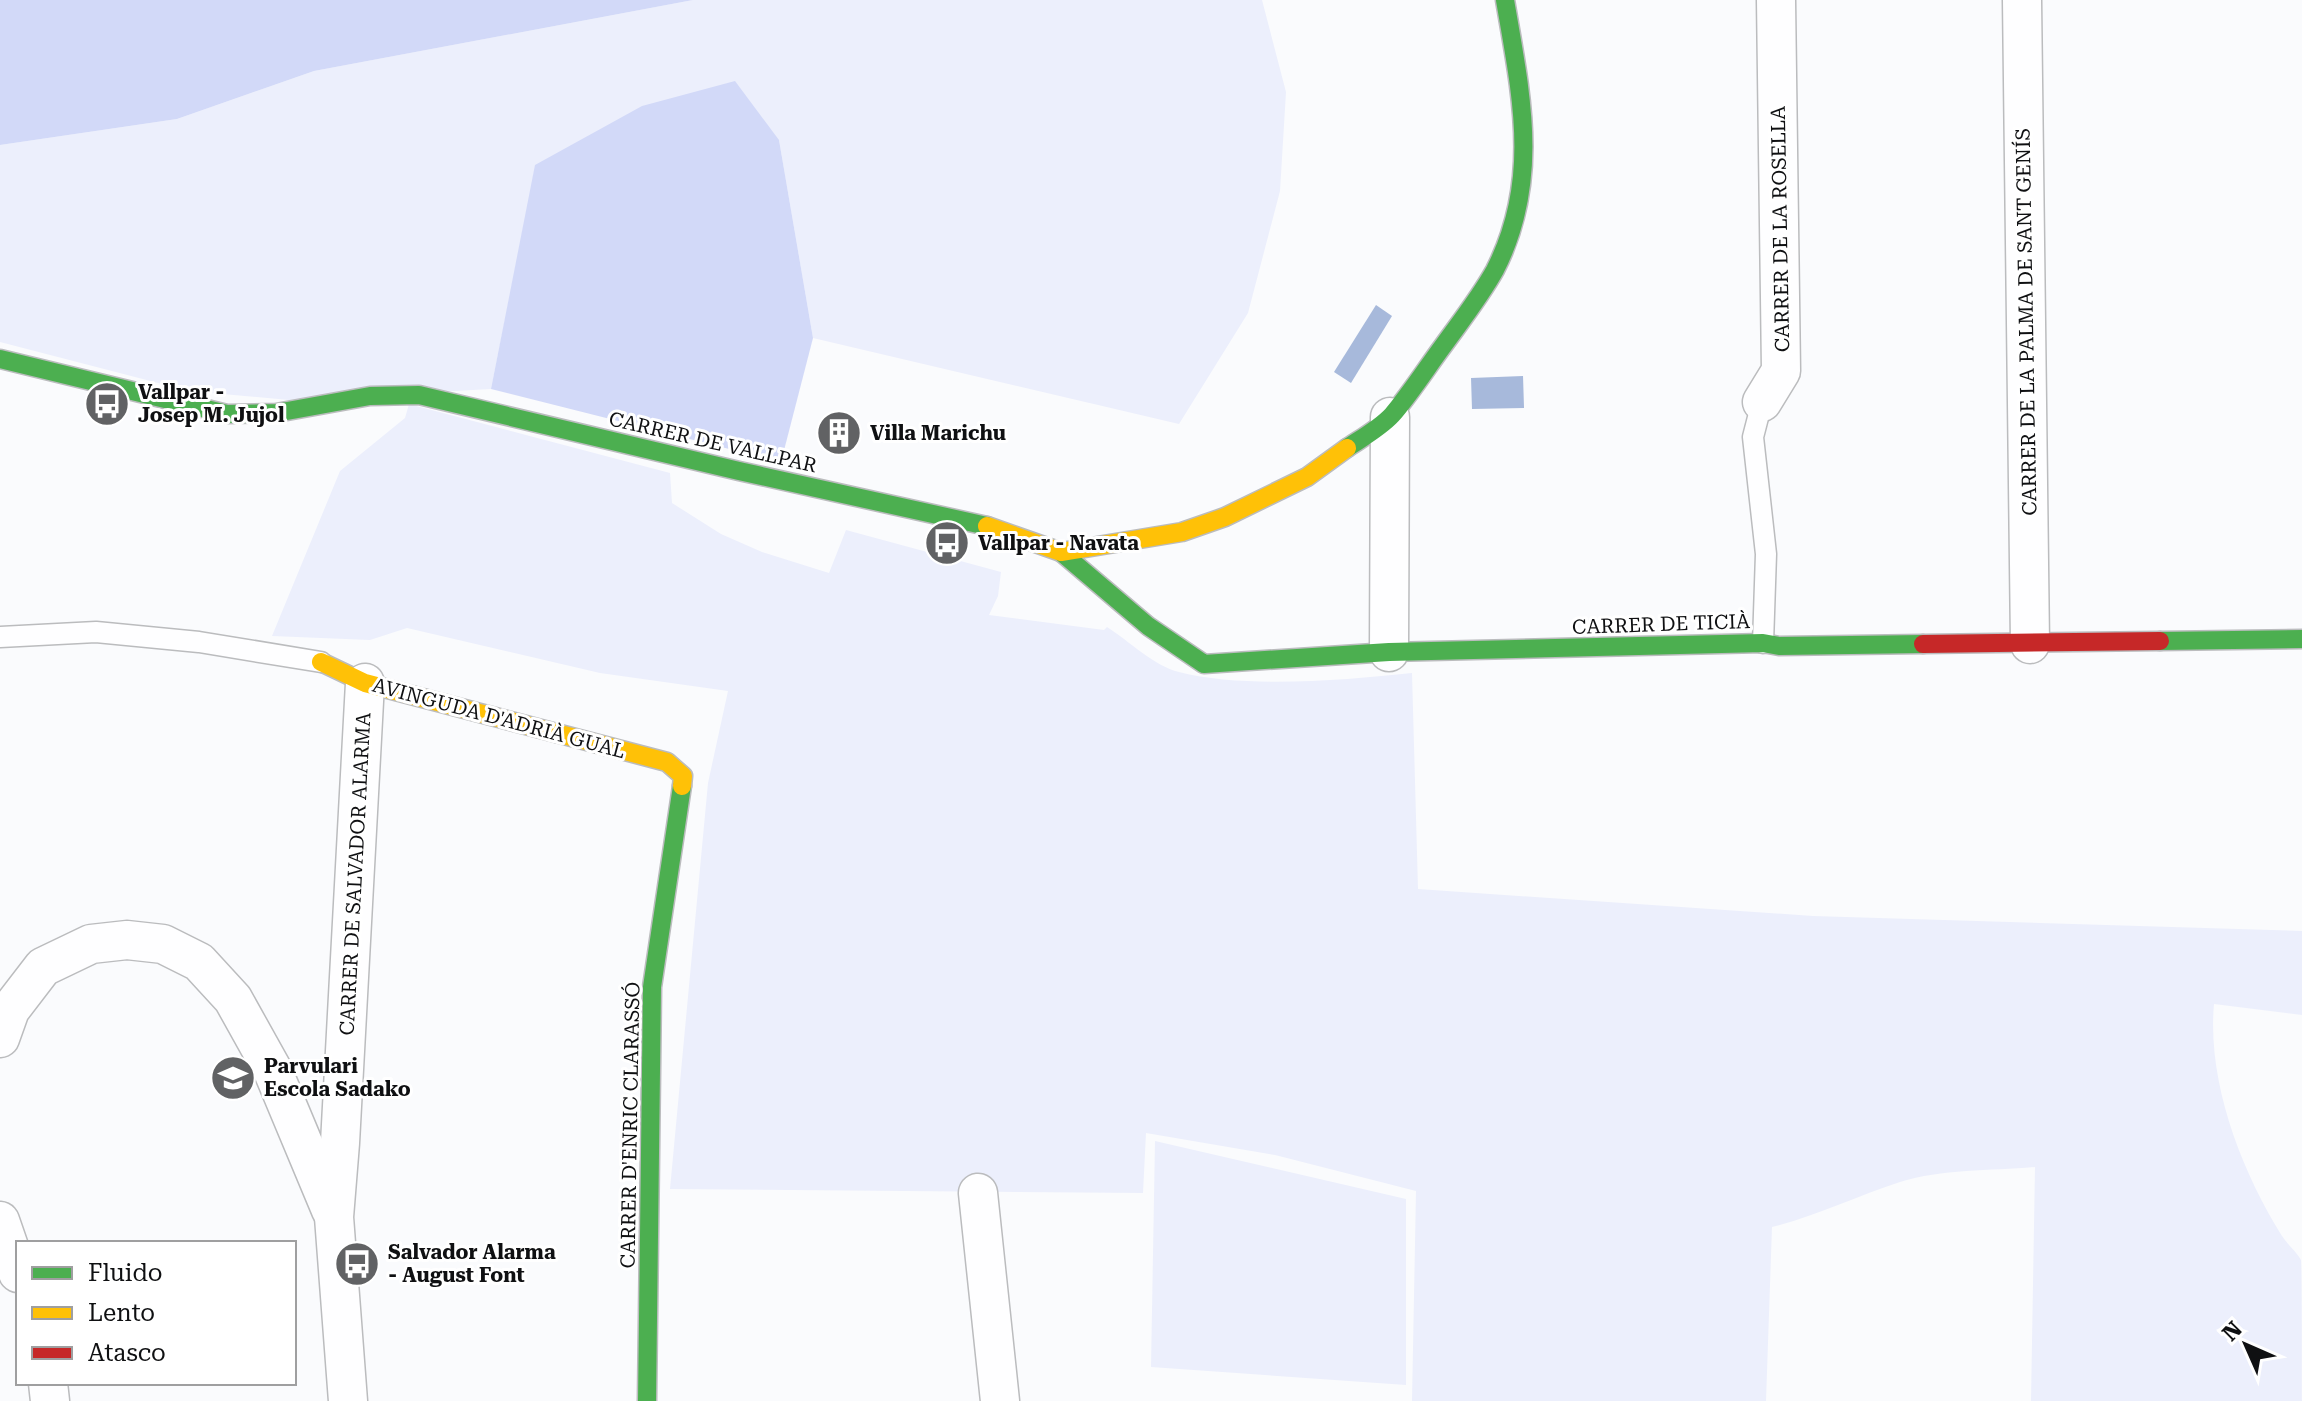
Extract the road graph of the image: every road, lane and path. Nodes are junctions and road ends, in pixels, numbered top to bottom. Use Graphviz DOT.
graph roads {
  1 [pos="1505,0"];
  2 [pos="1776,0"];
  3 [pos="2022,0"];
  4 [pos="0,359"];
  5 [pos="1762,402"];
  6 [pos="1390,417"];
  7 [pos="1061,552"];
  8 [pos="0,637"];
  9 [pos="2302,639"];
  10 [pos="1763,643"];
  11 [pos="2030,644"];
  12 [pos="1389,652"];
  13 [pos="321,662"];
  14 [pos="365,683"];
  15 [pos="667,762"];
  16 [pos="0,1038"];
  17 [pos="978,1193"];
  18 [pos="334,1217"];
  19 [pos="0,1221"];
  20 [pos="16,1267"];
  21 [pos="348,1401"];
  22 [pos="647,1401"];
  23 [pos="1000,1401"];
  1 -- 6 [label="street, CARRER DE VALLPAR"];
  2 -- 5 [label="street, CARRER DE LA ROSELLA"];
  3 -- 11 [label="street, CARRER DE LA PALMA DE SANT GENÍS"];
  4 -- 7 [label="street, CARRER DE VALLPAR"];
  5 -- 10 [label="lane, CARRER DE LA ROSELLA"];
  6 -- 7 [label="street, CARRER DE VALLPAR"];
  6 -- 12 [label="street"];
  7 -- 12 [label="street, CARRER DE TICIÀ"];
  8 -- 13 [label="lane, AVINGUDA D'ADRIÀ GUAL"];
  9 -- 11 [label="street, CARRER DE TICIÀ"];
  10 -- 11 [label="street, CARRER DE TICIÀ"];
  10 -- 12 [label="street, CARRER DE TICIÀ"];
  13 -- 14 [label="street, AVINGUDA D'ADRIÀ GUAL"];
  14 -- 15 [label="street, AVINGUDA D'ADRIÀ GUAL"];
  14 -- 18 [label="street, CARRER DE SALVADOR ALARMA"];
  15 -- 22 [label="street, CARRER D'ENRIC CLARASSÓ"];
  16 -- 18 [label="street"];
  17 -- 23 [label="street"];
  18 -- 21 [label="street, CARRER DE SALVADOR ALARMA"];
  19 -- 20 [label="street"];
}
